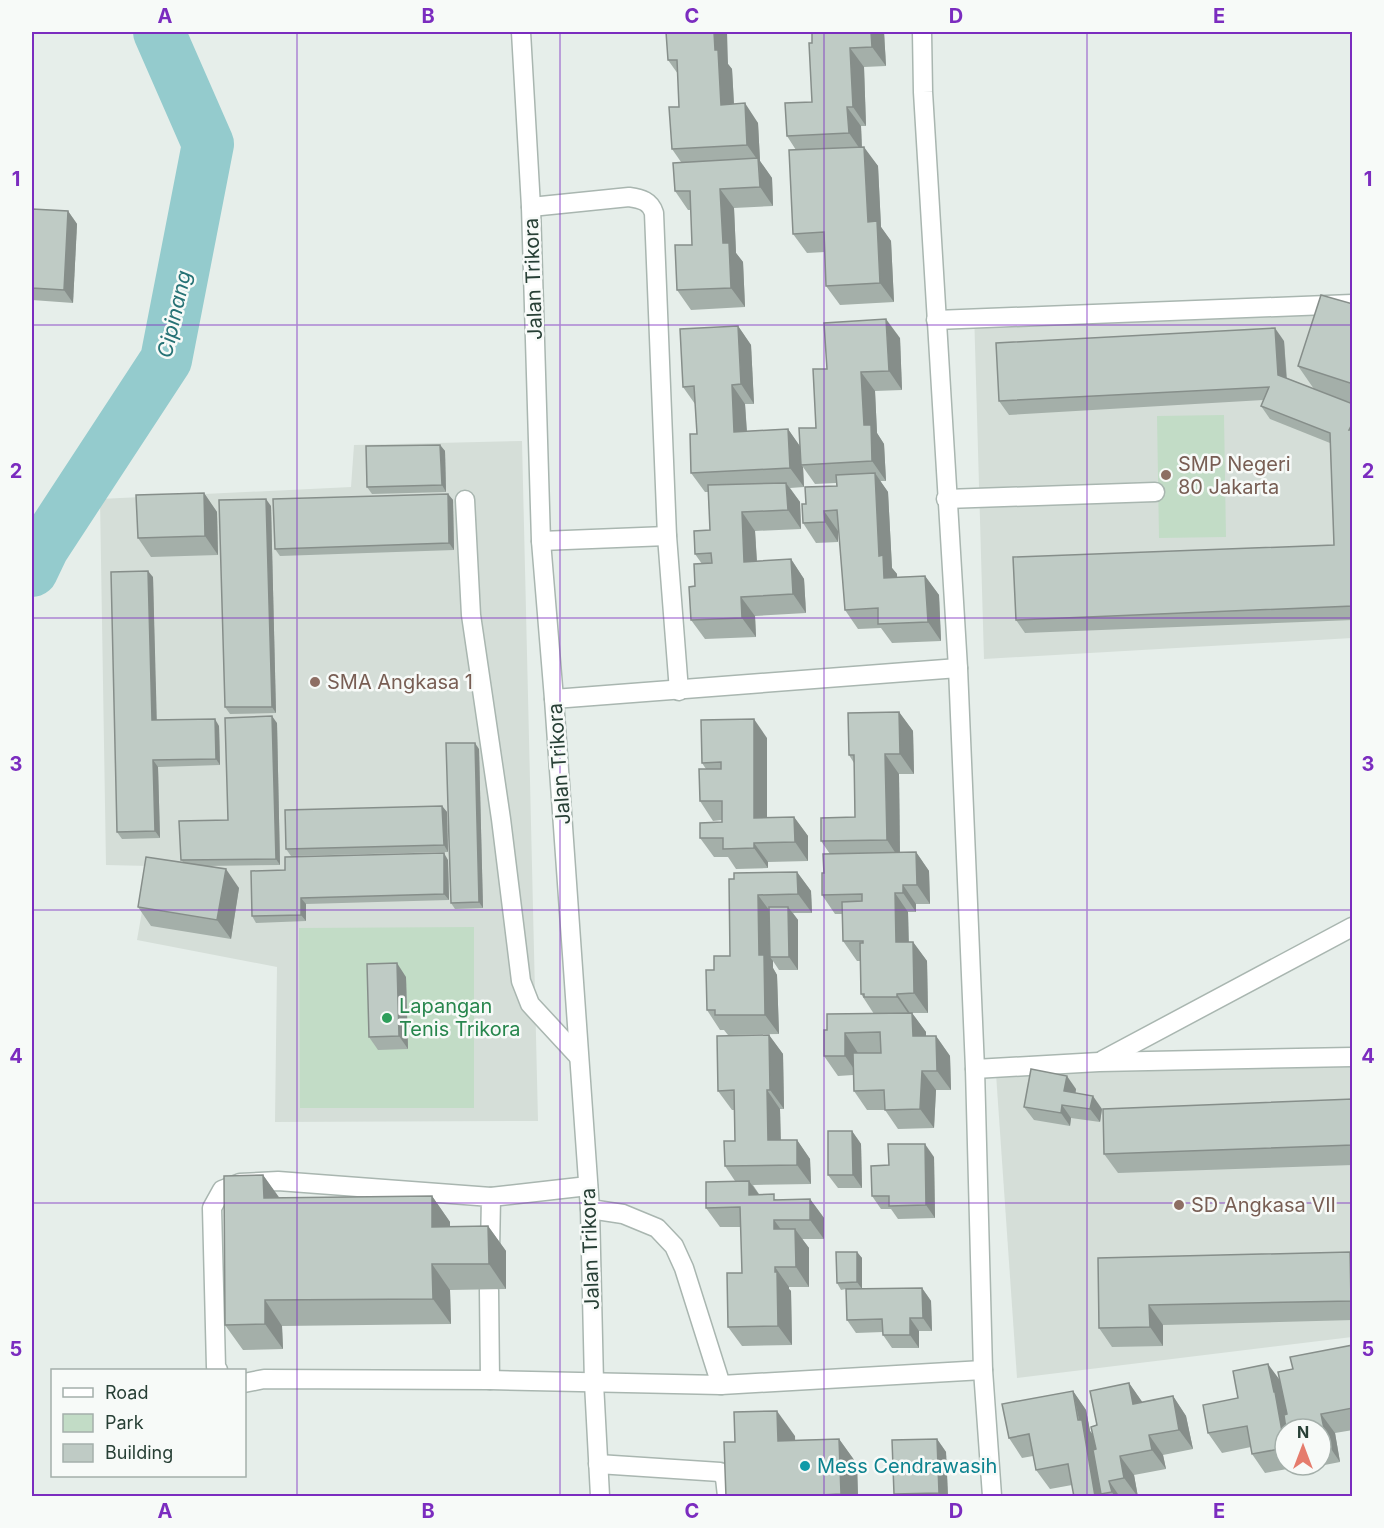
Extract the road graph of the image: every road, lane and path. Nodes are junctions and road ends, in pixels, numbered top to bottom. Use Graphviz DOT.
graph roads {
  1 [pos="520,32"];
  2 [pos="922,32"];
  3 [pos="531,207"];
  4 [pos="1353,304"];
  5 [pos="936,320"];
  6 [pos="1155,492"];
  7 [pos="946,499"];
  8 [pos="465,500"];
  9 [pos="667,536"];
  10 [pos="541,541"];
  11 [pos="957,668"];
  12 [pos="679,690"];
  13 [pos="554,699"];
  14 [pos="1353,927"];
  15 [pos="578,1056"];
  16 [pos="1353,1057"];
  17 [pos="1099,1062"];
  18 [pos="975,1068"];
  19 [pos="588,1186"];
  20 [pos="490,1197"];
  21 [pos="590,1209"];
  22 [pos="490,1251"];
  23 [pos="489,1290"];
  24 [pos="217,1369"];
  25 [pos="982,1370"];
  26 [pos="490,1380"];
  27 [pos="246,1383"];
  28 [pos="594,1383"];
  29 [pos="721,1385"];
  30 [pos="598,1464"];
  31 [pos="600,1497"];
  32 [pos="727,1497"];
  33 [pos="992,1497"];
  1 -- 3 [label="street, Jalan Trikora"];
  2 -- 5 [label="street"];
  3 -- 9 [label="street"];
  3 -- 10 [label="street, Jalan Trikora"];
  4 -- 5 [label="street"];
  5 -- 7 [label="street"];
  6 -- 7 [label="street"];
  7 -- 11 [label="street"];
  8 -- 15 [label="street"];
  9 -- 10 [label="street"];
  9 -- 12 [label="street"];
  10 -- 13 [label="street, Jalan Trikora"];
  11 -- 12 [label="street"];
  11 -- 18 [label="street"];
  12 -- 13 [label="street"];
  13 -- 15 [label="street, Jalan Trikora"];
  14 -- 17 [label="street"];
  15 -- 19 [label="street, Jalan Trikora"];
  16 -- 17 [label="street"];
  17 -- 18 [label="street"];
  18 -- 25 [label="street"];
  19 -- 20 [label="street"];
  19 -- 21 [label="street, Jalan Trikora"];
  20 -- 22 [label="street"];
  20 -- 24 [label="street"];
  21 -- 28 [label="street, Jalan Trikora"];
  21 -- 29 [label="street"];
  23 -- 26 [label="street"];
  25 -- 29 [label="street"];
  25 -- 33 [label="street"];
  26 -- 27 [label="street"];
  26 -- 28 [label="street"];
  28 -- 29 [label="street"];
  28 -- 30 [label="street, Jalan Trikora"];
  30 -- 31 [label="street, Jalan Trikora"];
  30 -- 32 [label="street"];
}
